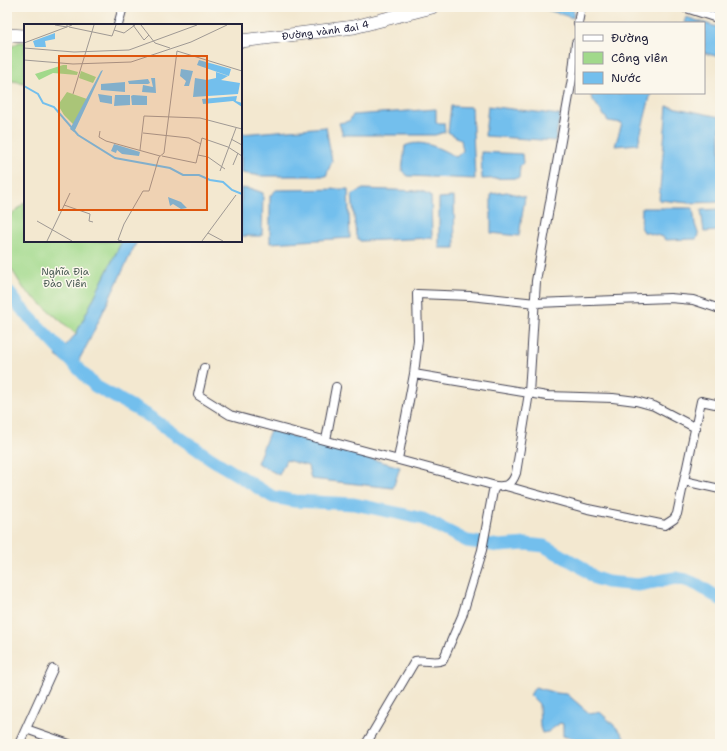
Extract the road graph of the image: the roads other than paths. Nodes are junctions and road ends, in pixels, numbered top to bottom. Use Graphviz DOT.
graph roads {
  1 [pos="123,7"];
  2 [pos="432,7"];
  3 [pos="581,7"];
  4 [pos="683,7"];
  5 [pos="720,19"];
  6 [pos="578,22"];
  7 [pos="118,24"];
  8 [pos="7,34"];
  9 [pos="24,36"];
  10 [pos="242,41"];
  11 [pos="575,50"];
  12 [pos="536,303"];
  13 [pos="720,309"];
  14 [pos="204,368"];
  15 [pos="414,374"];
  16 [pos="336,387"];
  17 [pos="529,393"];
  18 [pos="720,405"];
  19 [pos="696,428"];
  20 [pos="326,440"];
  21 [pos="398,459"];
  22 [pos="684,481"];
  23 [pos="496,486"];
  24 [pos="506,486"];
  25 [pos="720,489"];
  26 [pos="53,669"];
  27 [pos="26,729"];
  28 [pos="19,744"];
  29 [pos="70,744"];
  30 [pos="366,744"];
  1 -- 7 [label="street"];
  2 -- 10 [label="main road, Đường vành đai 4"];
  3 -- 6 [label="street"];
  4 -- 5 [label="street"];
  8 -- 9 [label="main road"];
  11 -- 12 [label="street"];
  12 -- 13 [label="street"];
  12 -- 15 [label="street"];
  12 -- 17 [label="street"];
  14 -- 20 [label="street"];
  15 -- 17 [label="street"];
  15 -- 21 [label="street"];
  16 -- 20 [label="street"];
  17 -- 19 [label="street"];
  17 -- 24 [label="street"];
  18 -- 19 [label="street"];
  19 -- 22 [label="street"];
  20 -- 21 [label="street"];
  21 -- 23 [label="street"];
  22 -- 24 [label="street"];
  22 -- 25 [label="street"];
  23 -- 24 [label="street"];
  23 -- 30 [label="street"];
  26 -- 27 [label="street"];
  27 -- 28 [label="street"];
  27 -- 29 [label="street"];
}
